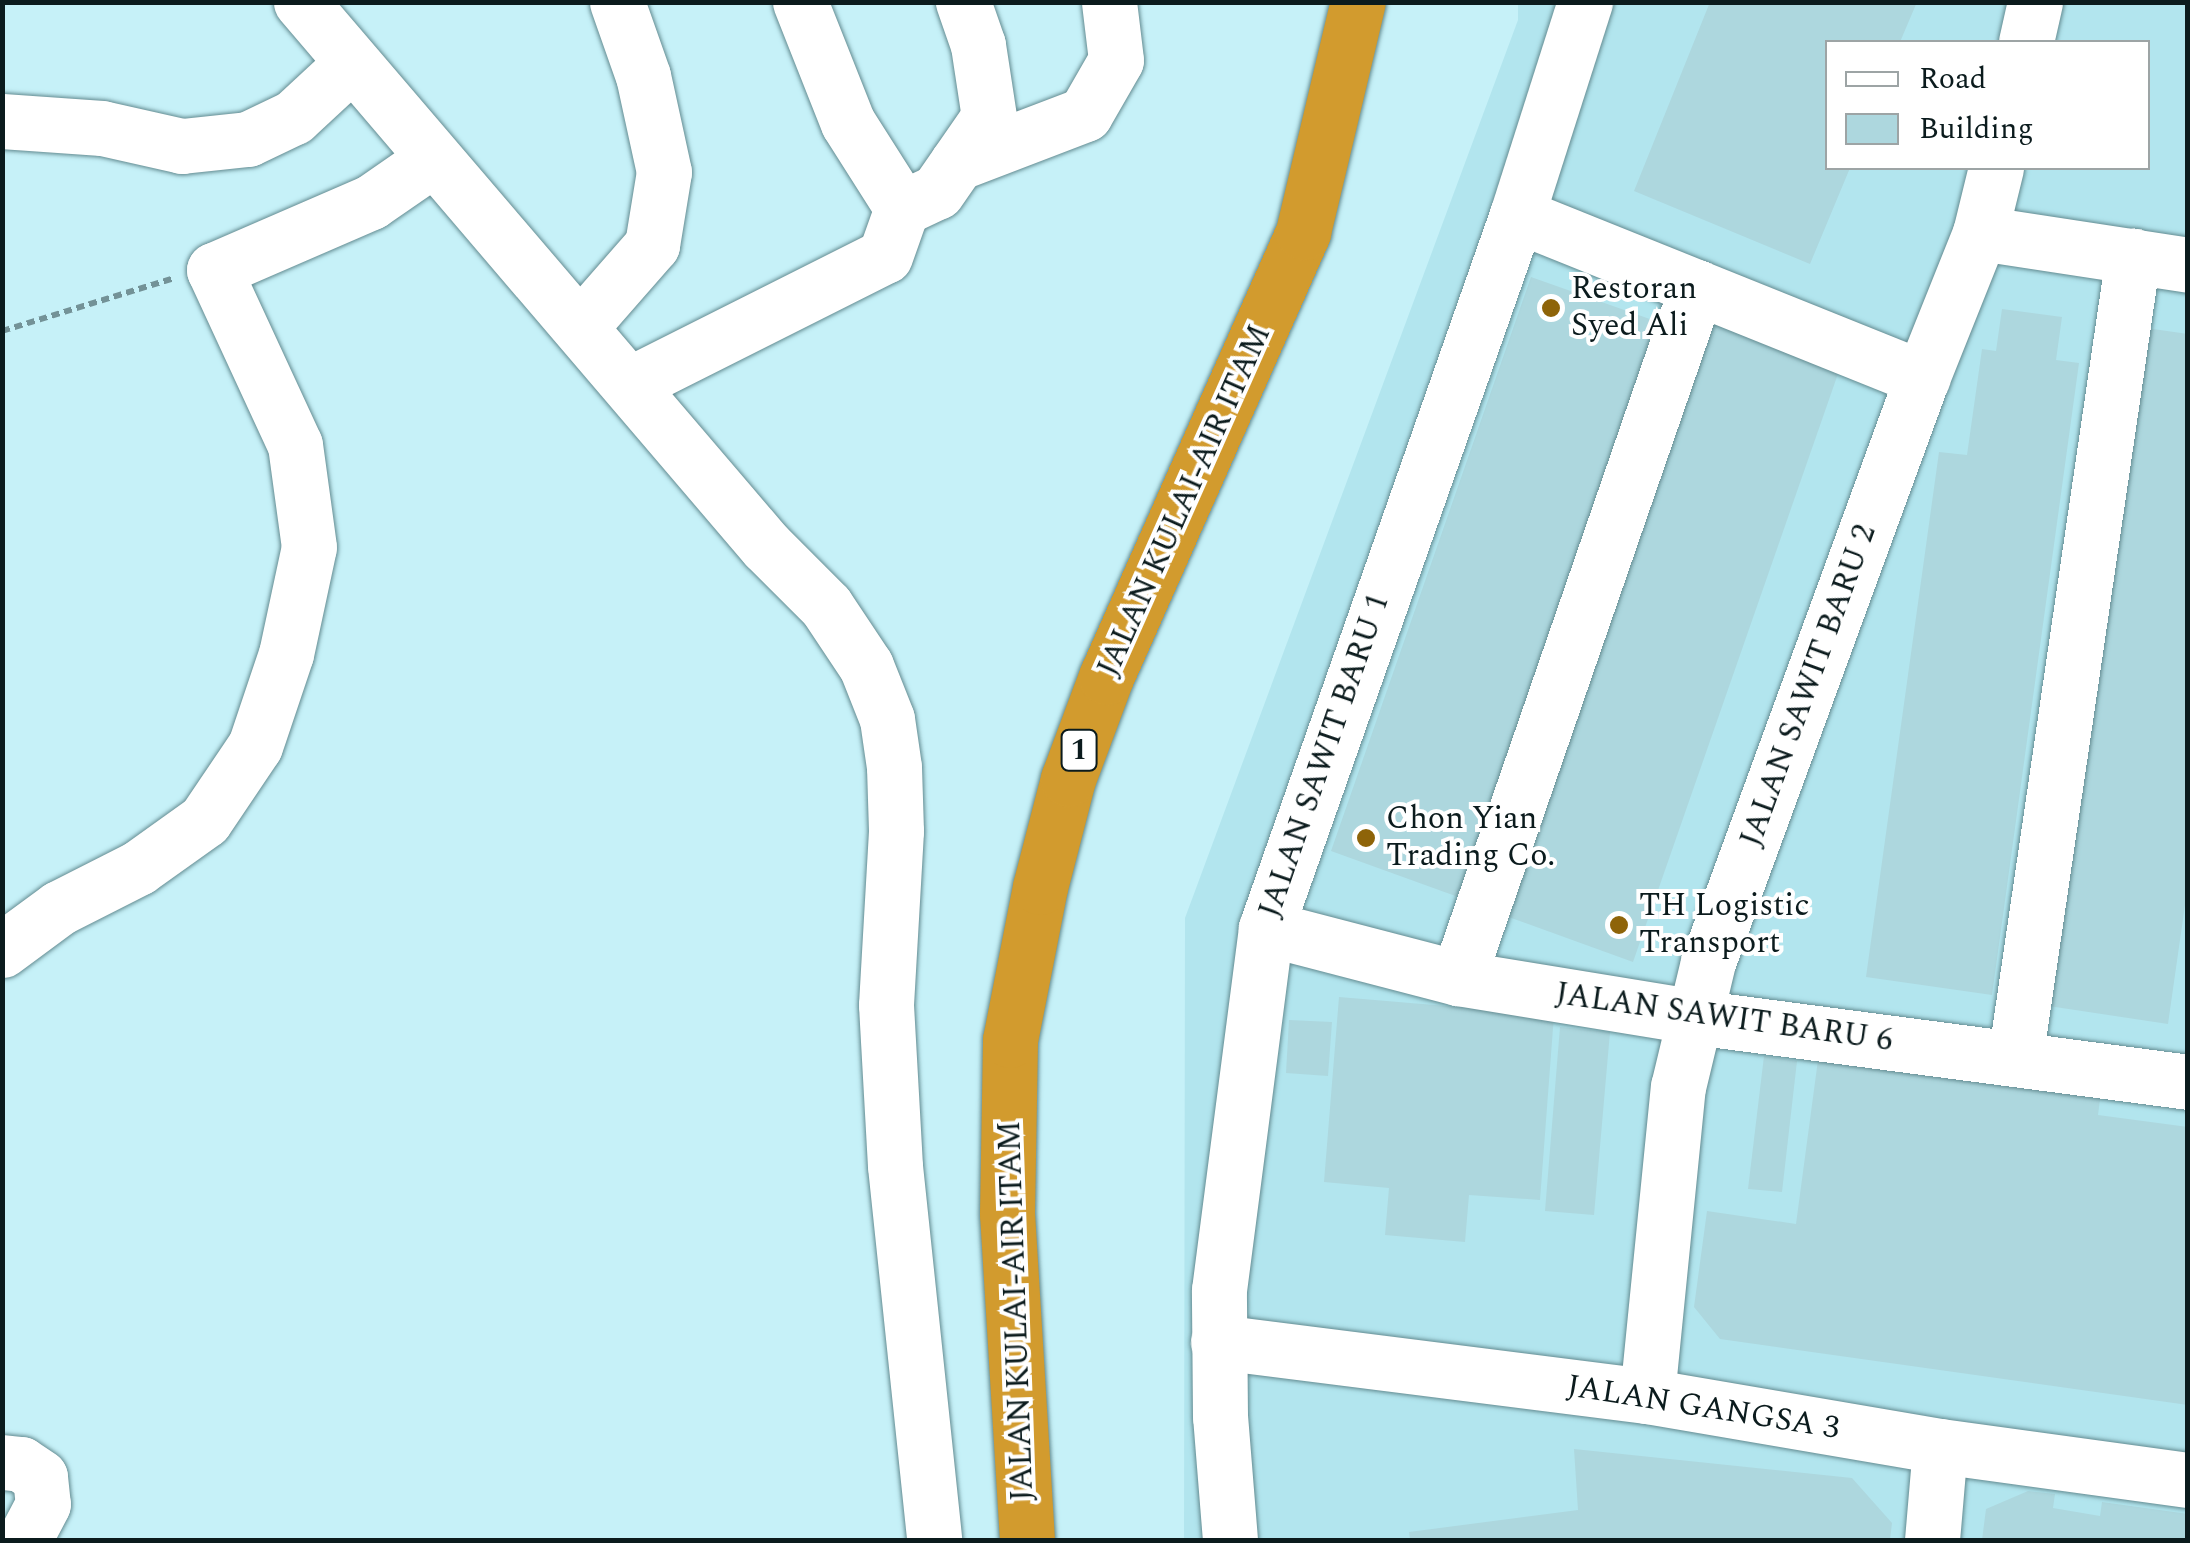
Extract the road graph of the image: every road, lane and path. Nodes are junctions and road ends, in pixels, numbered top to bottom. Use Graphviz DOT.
graph roads {
  1 [pos="301,2"];
  2 [pos="617,2"];
  3 [pos="800,2"];
  4 [pos="963,2"];
  5 [pos="1110,2"];
  6 [pos="1358,2"];
  7 [pos="1585,2"];
  8 [pos="2035,2"];
  9 [pos="2026,40"];
  10 [pos="350,64"];
  11 [pos="2,121"];
  12 [pos="433,159"];
  13 [pos="957,164"];
  14 [pos="1996,170"];
  15 [pos="902,208"];
  16 [pos="1516,215"];
  17 [pos="1980,233"];
  18 [pos="2133,256"];
  19 [pos="2188,265"];
  20 [pos="214,270"];
  21 [pos="1697,287"];
  22 [pos="581,326"];
  23 [pos="2,331"];
  24 [pos="1922,378"];
  25 [pos="630,384"];
  26 [pos="1266,928"];
  27 [pos="2,950"];
  28 [pos="1458,978"];
  29 [pos="1695,1017"];
  30 [pos="2015,1060"];
  31 [pos="2188,1082"];
  32 [pos="1218,1342"];
  33 [pos="1648,1396"];
  34 [pos="1940,1446"];
  35 [pos="2,1462"];
  36 [pos="2188,1480"];
  37 [pos="24,1540"];
  38 [pos="934,1540"];
  39 [pos="1027,1540"];
  40 [pos="1230,1540"];
  41 [pos="1932,1540"];
  1 -- 10 [label="street"];
  2 -- 22 [label="street"];
  3 -- 15 [label="street"];
  4 -- 13 [label="street"];
  5 -- 13 [label="street"];
  6 -- 39 [label="highway, JALAN KULAI-AIR ITAM / 1"];
  7 -- 16 [label="street, JALAN SAWIT BARU 1"];
  8 -- 9 [label="street"];
  10 -- 11 [label="street"];
  10 -- 12 [label="street"];
  12 -- 20 [label="street"];
  12 -- 22 [label="street"];
  13 -- 15 [label="street"];
  14 -- 17 [label="street, JALAN SAWIT BARU 2"];
  15 -- 25 [label="street"];
  16 -- 21 [label="street"];
  16 -- 26 [label="street, JALAN SAWIT BARU 1"];
  17 -- 18 [label="street"];
  17 -- 24 [label="street, JALAN SAWIT BARU 2"];
  18 -- 19 [label="street"];
  18 -- 30 [label="street"];
  20 -- 23 [label="path"];
  20 -- 27 [label="street"];
  21 -- 24 [label="street"];
  21 -- 28 [label="street"];
  22 -- 25 [label="street"];
  24 -- 29 [label="street, JALAN SAWIT BARU 2"];
  25 -- 38 [label="street"];
  26 -- 28 [label="street, JALAN SAWIT BARU 6"];
  26 -- 32 [label="street, JALAN SAWIT BARU 1"];
  28 -- 29 [label="street, JALAN SAWIT BARU 6"];
  29 -- 30 [label="street, JALAN SAWIT BARU 6"];
  29 -- 33 [label="street, JALAN SAWIT BARU 2"];
  30 -- 31 [label="street, JALAN SAWIT BARU 6"];
  32 -- 33 [label="street, JALAN GANGSA 3"];
  32 -- 40 [label="street, JALAN SAWIT BARU 1"];
  33 -- 34 [label="street, JALAN GANGSA 3"];
  34 -- 36 [label="street, JALAN GANGSA 3"];
  34 -- 41 [label="street"];
  35 -- 37 [label="street"];
}
